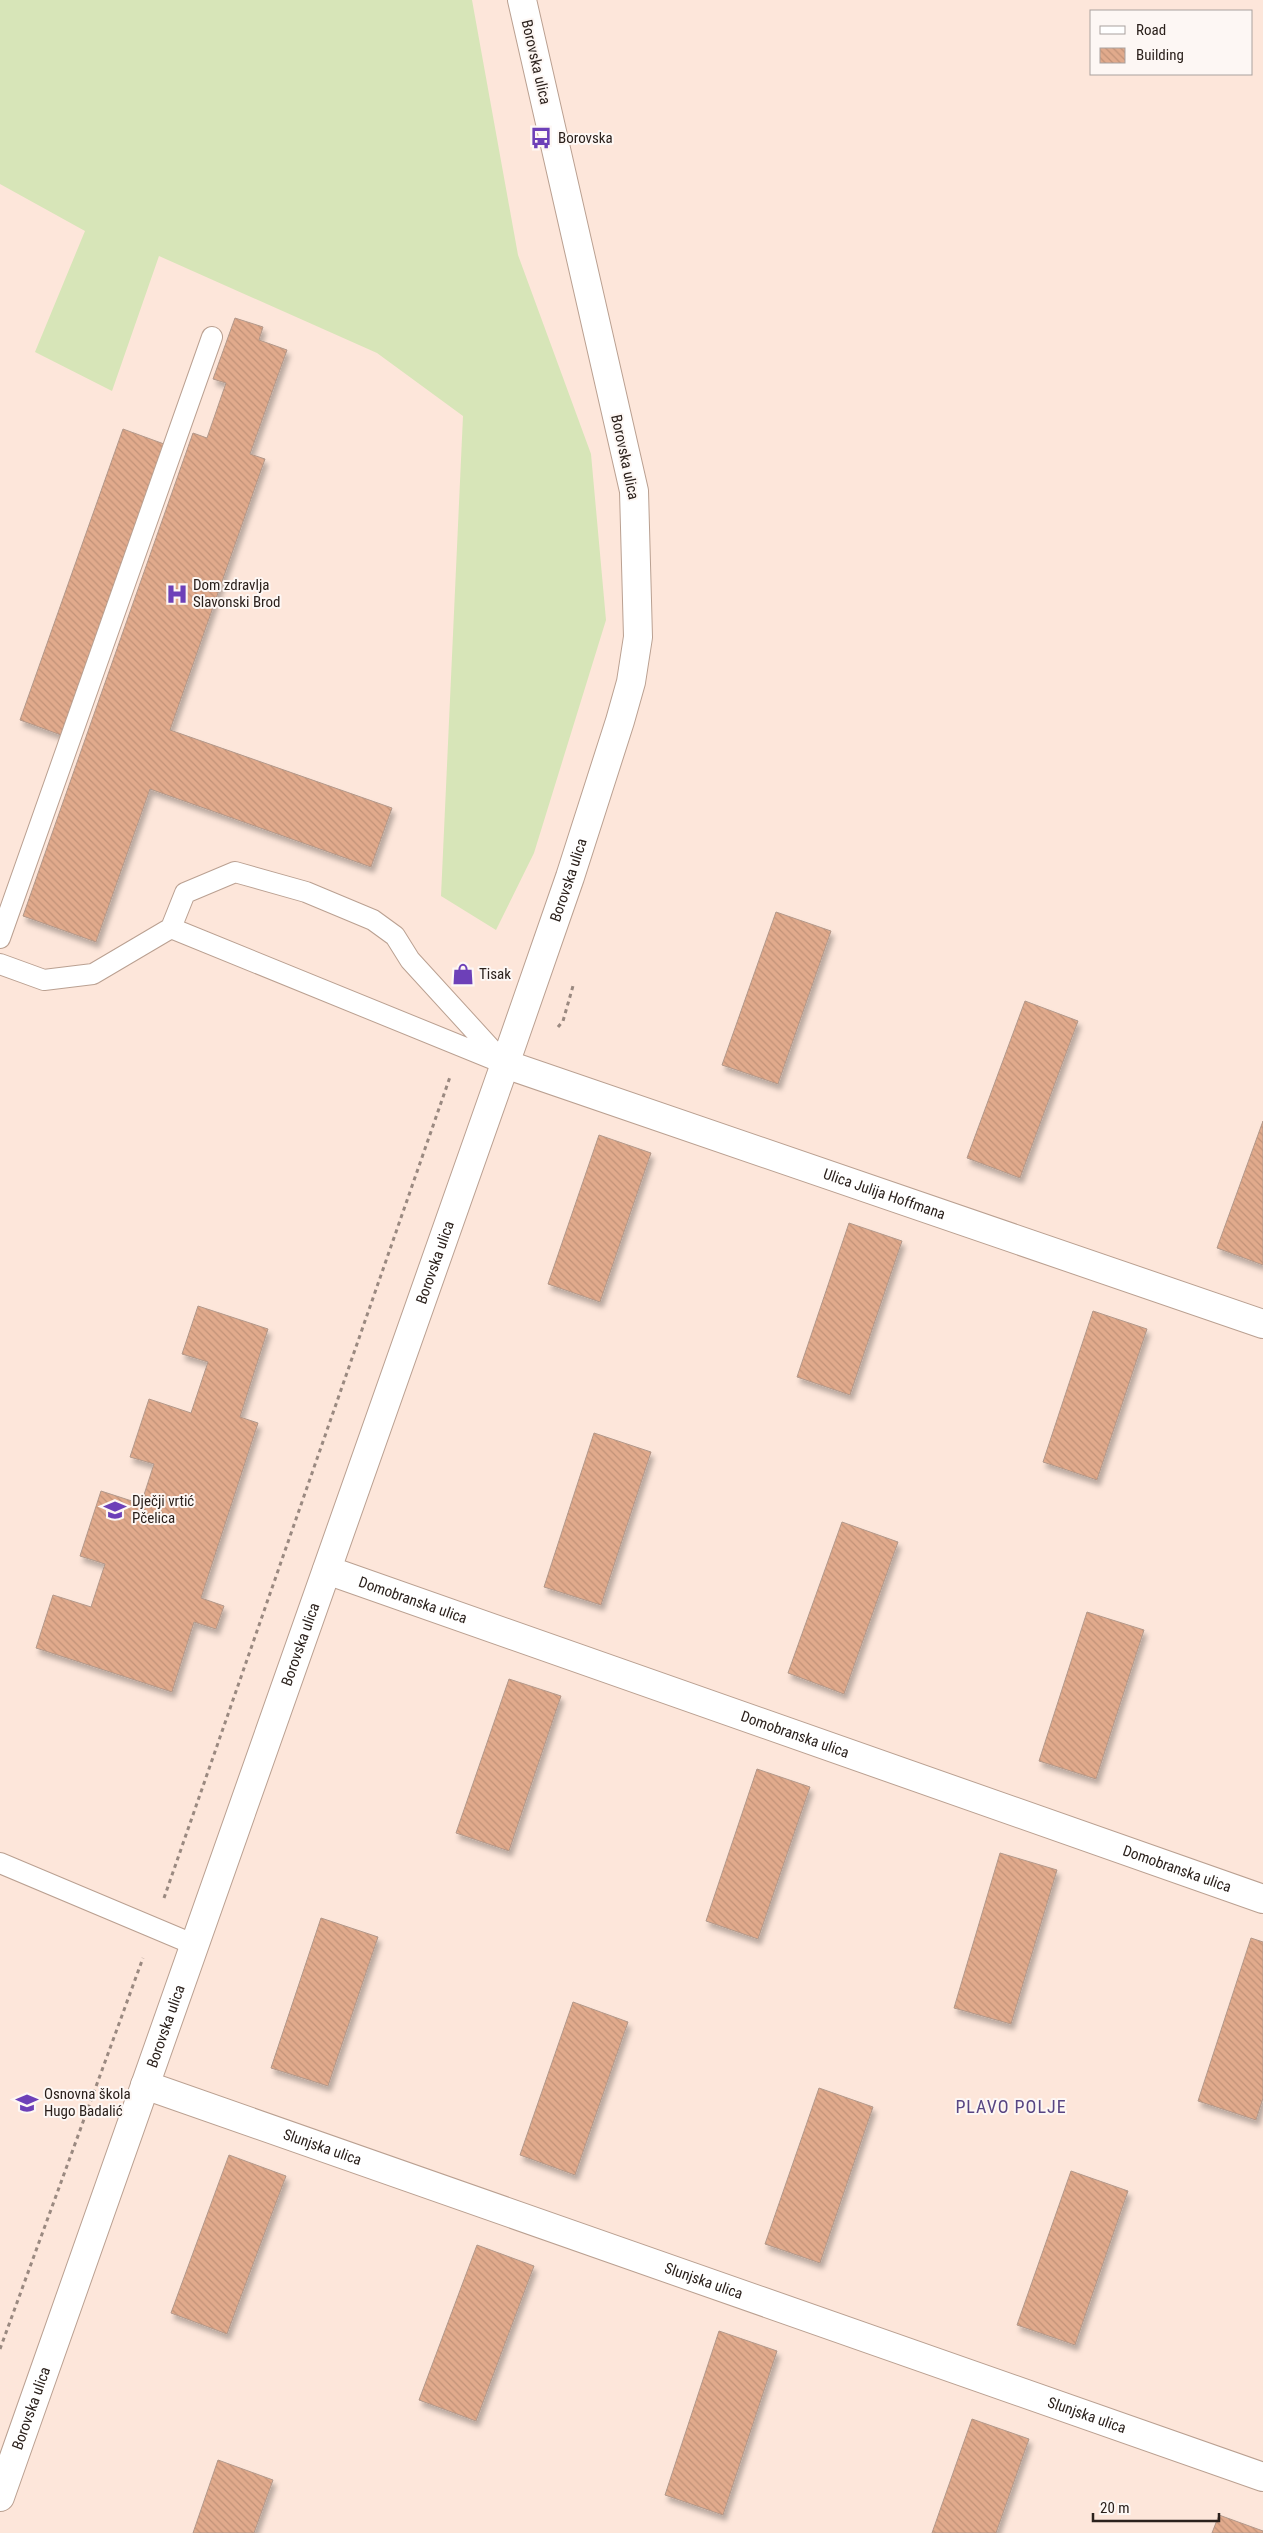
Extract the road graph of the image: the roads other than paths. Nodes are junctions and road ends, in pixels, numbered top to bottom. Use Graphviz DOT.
graph roads {
  1 [pos="522,0"];
  2 [pos="212,337"];
  3 [pos="171,928"];
  4 [pos="0,937"];
  5 [pos="0,964"];
  6 [pos="505,1064"];
  7 [pos="1263,1324"];
  8 [pos="327,1570"];
  9 [pos="0,1863"];
  10 [pos="1263,1899"];
  11 [pos="195,1945"];
  12 [pos="145,2085"];
  13 [pos="1263,2477"];
  14 [pos="0,2497"];
  1 -- 6 [label="street, Borovska ulica"];
  2 -- 4 [label="lane"];
  3 -- 5 [label="lane"];
  3 -- 6 [label="lane"];
  3 -- 6 [label="lane"];
  6 -- 7 [label="street, Ulica Julija Hoffmana"];
  6 -- 8 [label="street, Borovska ulica"];
  8 -- 10 [label="street, Domobranska ulica"];
  8 -- 11 [label="street, Borovska ulica"];
  9 -- 11 [label="lane"];
  11 -- 12 [label="street, Borovska ulica"];
  12 -- 13 [label="street, Slunjska ulica"];
  12 -- 14 [label="street, Borovska ulica"];
}
